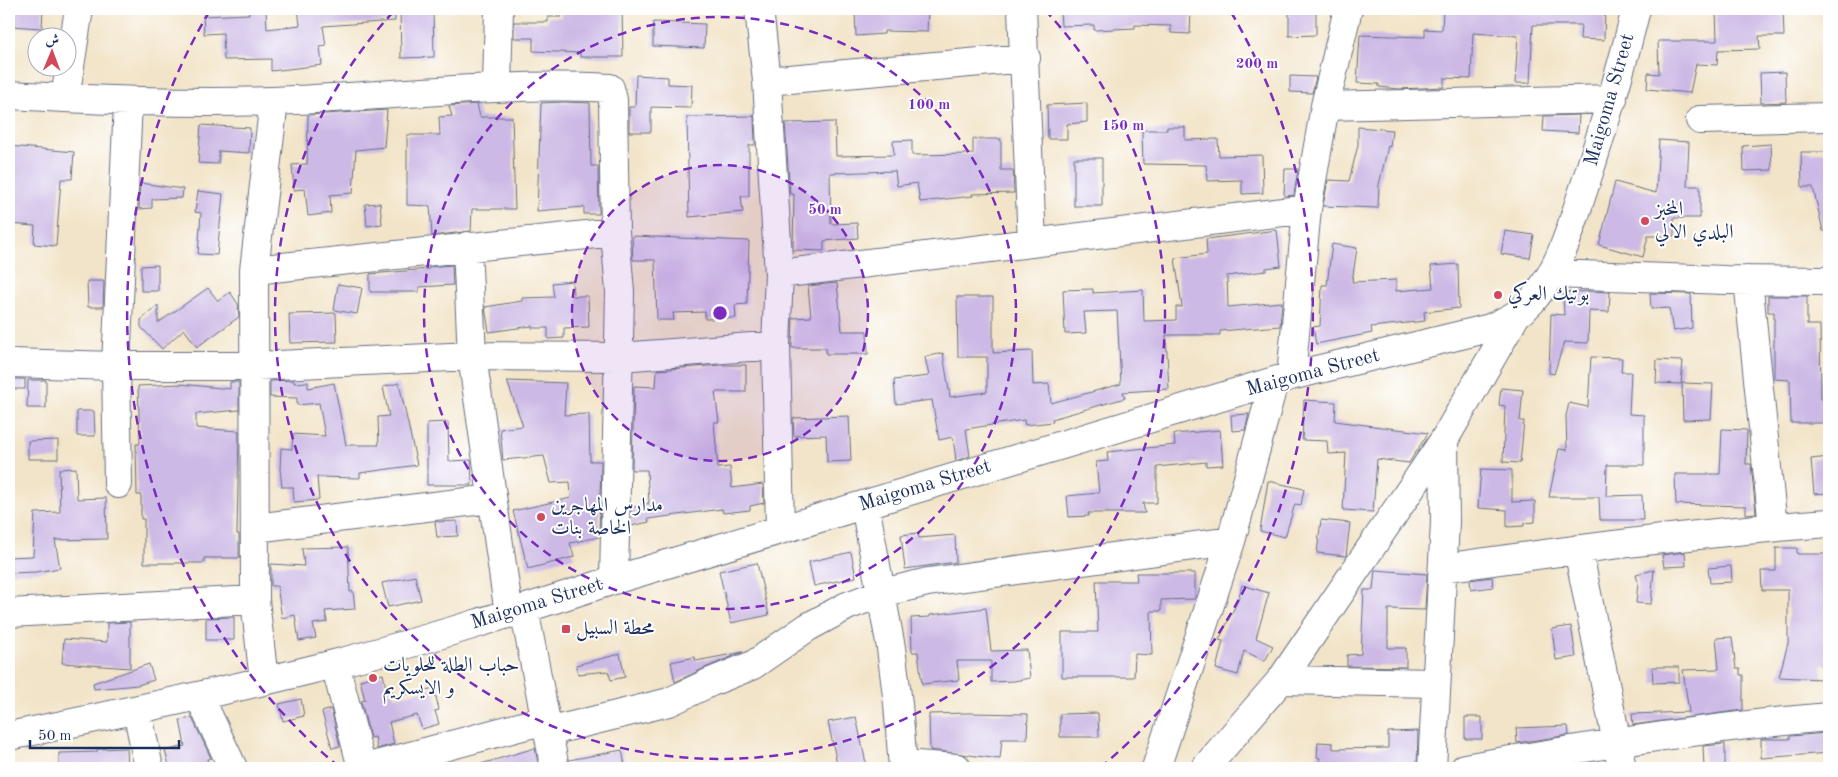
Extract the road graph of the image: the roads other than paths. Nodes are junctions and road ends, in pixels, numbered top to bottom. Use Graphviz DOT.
graph roads {
  1 [pos="79,9"];
  2 [pos="499,9"];
  3 [pos="759,9"];
  4 [pos="1022,9"];
  5 [pos="1348,9"];
  6 [pos="1636,9"];
  7 [pos="1026,58"];
  8 [pos="767,81"];
  9 [pos="497,86"];
  10 [pos="9,94"];
  11 [pos="65,98"];
  12 [pos="1613,99"];
  13 [pos="274,100"];
  14 [pos="128,102"];
  15 [pos="1325,106"];
  16 [pos="1829,117"];
  17 [pos="1700,120"];
  18 [pos="1307,209"];
  19 [pos="615,232"];
  20 [pos="1032,243"];
  21 [pos="467,246"];
  22 [pos="254,270"];
  23 [pos="779,274"];
  24 [pos="1552,274"];
  25 [pos="1748,280"];
  26 [pos="1829,281"];
  27 [pos="1514,317"];
  28 [pos="776,346"];
  29 [pos="472,356"];
  30 [pos="620,356"];
  31 [pos="9,363"];
  32 [pos="116,366"];
  33 [pos="256,366"];
  34 [pos="1282,379"];
  35 [pos="1444,440"];
  36 [pos="118,484"];
  37 [pos="491,499"];
  38 [pos="865,505"];
  39 [pos="1829,523"];
  40 [pos="1773,527"];
  41 [pos="255,528"];
  42 [pos="780,530"];
  43 [pos="1231,541"];
  44 [pos="1578,549"];
  45 [pos="1443,568"];
  46 [pos="614,580"];
  47 [pos="882,593"];
  48 [pos="255,600"];
  49 [pos="516,612"];
  50 [pos="9,613"];
  51 [pos="336,664"];
  52 [pos="1281,680"];
  53 [pos="264,681"];
  54 [pos="1436,683"];
  55 [pos="199,696"];
  56 [pos="137,710"];
  57 [pos="1829,717"];
  58 [pos="546,726"];
  59 [pos="9,736"];
  60 [pos="1616,741"];
  61 [pos="903,766"];
  62 [pos="149,768"];
  63 [pos="233,768"];
  64 [pos="363,768"];
  65 [pos="555,768"];
  66 [pos="957,768"];
  67 [pos="1156,768"];
  68 [pos="1205,768"];
  69 [pos="1432,768"];
  70 [pos="1465,768"];
  71 [pos="1622,768"];
  1 -- 11 [label="street"];
  2 -- 9 [label="street"];
  3 -- 8 [label="street"];
  4 -- 7 [label="street"];
  5 -- 15 [label="street"];
  6 -- 12 [label="street, Maigoma Street"];
  7 -- 8 [label="street"];
  7 -- 20 [label="street"];
  8 -- 23 [label="street"];
  9 -- 13 [label="street"];
  9 -- 19 [label="street"];
  10 -- 11 [label="street"];
  11 -- 14 [label="street"];
  12 -- 15 [label="street"];
  12 -- 24 [label="street, Maigoma Street"];
  13 -- 14 [label="street"];
  13 -- 22 [label="street"];
  14 -- 32 [label="street"];
  15 -- 18 [label="street"];
  16 -- 17 [label="street"];
  18 -- 20 [label="street"];
  18 -- 34 [label="street"];
  19 -- 21 [label="street"];
  19 -- 30 [label="street"];
  20 -- 23 [label="street"];
  21 -- 22 [label="street"];
  21 -- 29 [label="street"];
  22 -- 33 [label="street"];
  23 -- 28 [label="street"];
  24 -- 25 [label="street"];
  24 -- 27 [label="street, Maigoma Street"];
  25 -- 26 [label="street"];
  25 -- 40 [label="street"];
  27 -- 34 [label="street, Maigoma Street"];
  27 -- 35 [label="street"];
  28 -- 30 [label="street"];
  28 -- 42 [label="street"];
  29 -- 30 [label="street"];
  29 -- 33 [label="street"];
  29 -- 37 [label="street"];
  30 -- 46 [label="street"];
  31 -- 32 [label="street"];
  32 -- 33 [label="street"];
  32 -- 36 [label="street"];
  33 -- 41 [label="street"];
  34 -- 38 [label="street, Maigoma Street"];
  34 -- 43 [label="street"];
  35 -- 45 [label="street"];
  35 -- 52 [label="street"];
  37 -- 41 [label="street"];
  37 -- 49 [label="street"];
  38 -- 42 [label="street, Maigoma Street"];
  38 -- 47 [label="street"];
  39 -- 40 [label="street"];
  40 -- 44 [label="street"];
  41 -- 48 [label="street"];
  42 -- 46 [label="street, Maigoma Street"];
  43 -- 47 [label="street"];
  43 -- 67 [label="street"];
  44 -- 45 [label="street"];
  44 -- 60 [label="street"];
  45 -- 54 [label="street"];
  46 -- 49 [label="street, Maigoma Street"];
  47 -- 58 [label="street"];
  47 -- 61 [label="street"];
  48 -- 50 [label="street"];
  48 -- 53 [label="street"];
  49 -- 51 [label="street, Maigoma Street"];
  49 -- 58 [label="street"];
  51 -- 53 [label="street, Maigoma Street"];
  51 -- 64 [label="street"];
  52 -- 54 [label="street"];
  52 -- 68 [label="street"];
  53 -- 55 [label="street, Maigoma Street"];
  54 -- 69 [label="street"];
  55 -- 56 [label="street, Maigoma Street"];
  55 -- 63 [label="street"];
  56 -- 59 [label="street, Maigoma Street"];
  56 -- 62 [label="street"];
  57 -- 60 [label="street"];
  58 -- 64 [label="street"];
  58 -- 65 [label="street"];
  60 -- 70 [label="street"];
  60 -- 71 [label="street"];
  61 -- 66 [label="street"];
}
